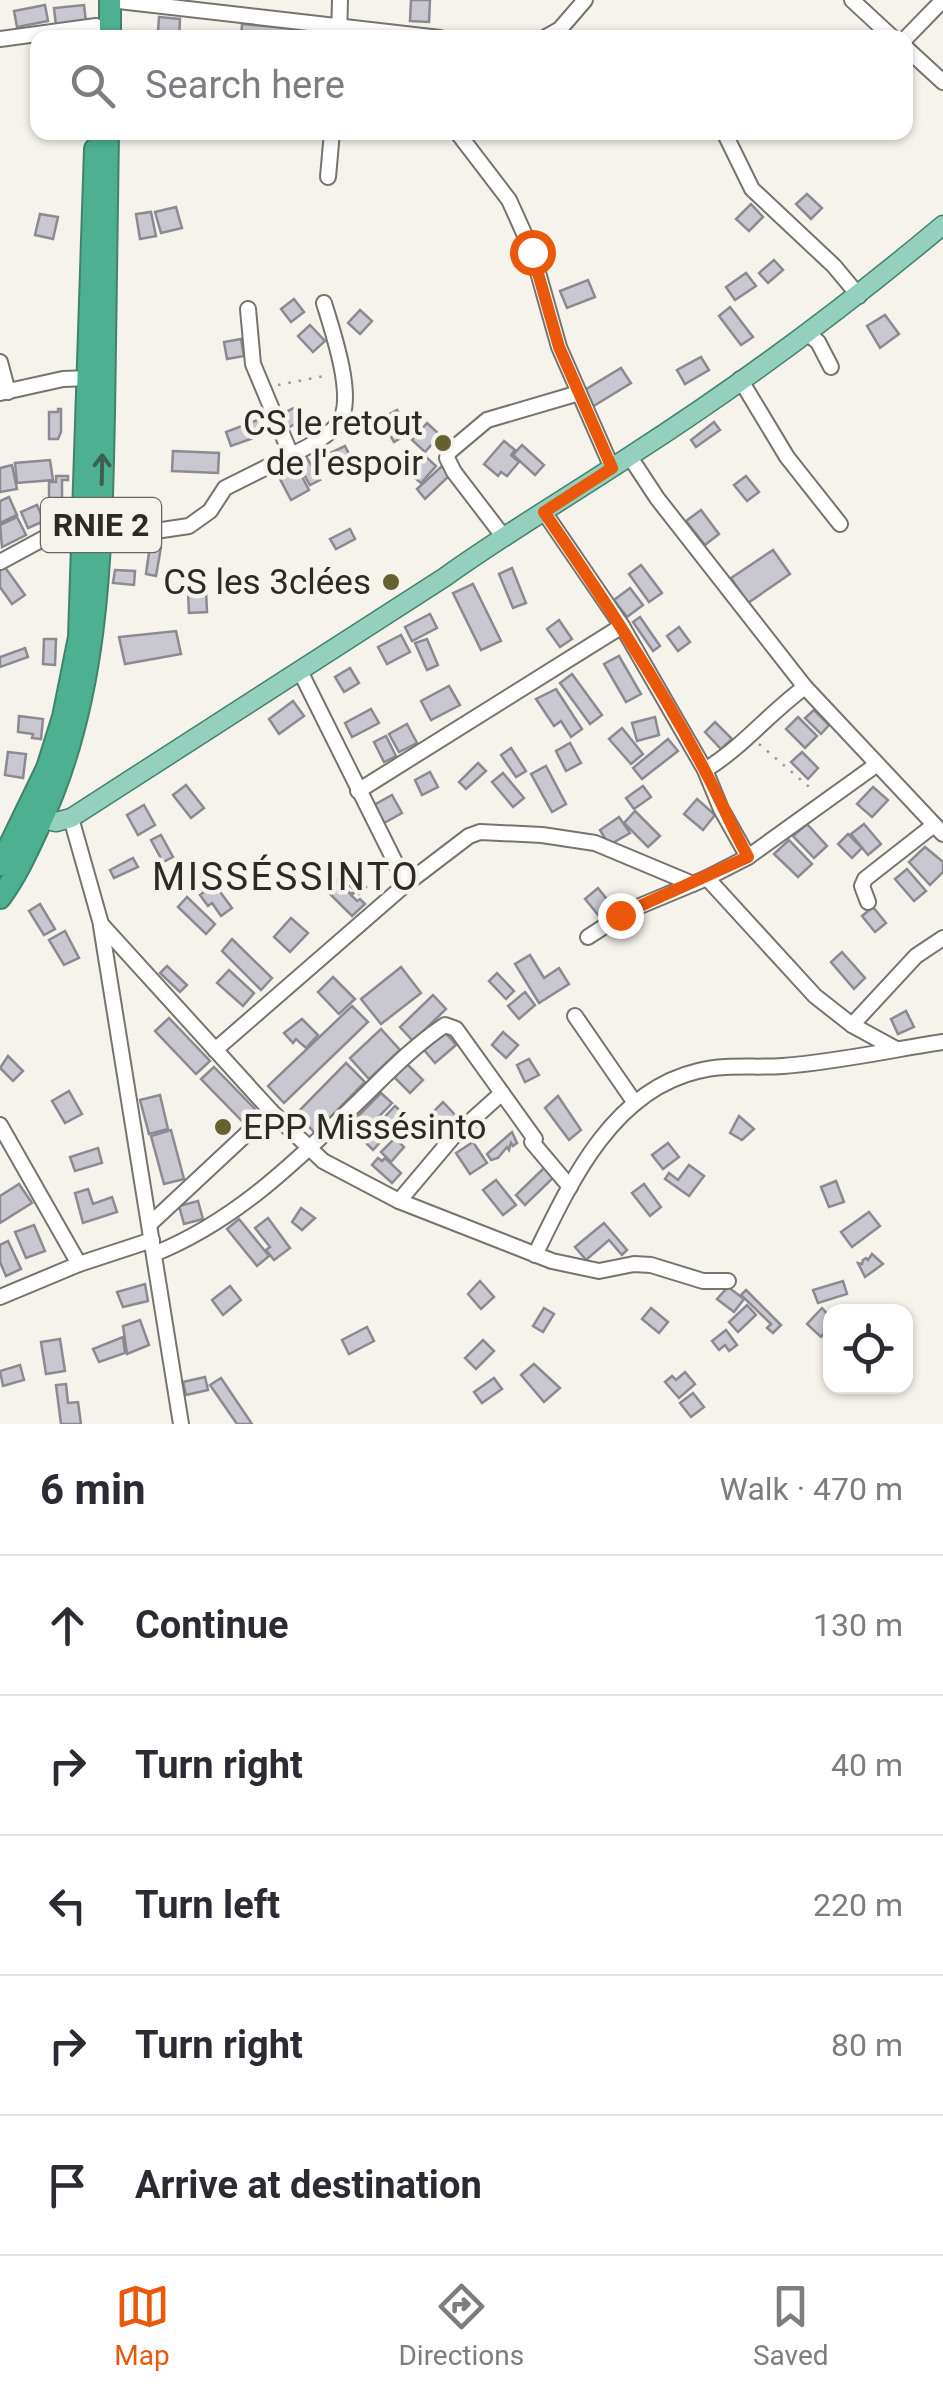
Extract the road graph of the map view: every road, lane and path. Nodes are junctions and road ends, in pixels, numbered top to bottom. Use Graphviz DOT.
graph roads {
  1 [pos="96,0"];
  2 [pos="110,0"];
  3 [pos="340,0"];
  4 [pos="585,0"];
  5 [pos="852,0"];
  6 [pos="943,0"];
  7 [pos="100,30"];
  8 [pos="102,30"];
  9 [pos="325,30"];
  10 [pos="339,30"];
  11 [pos="558,30"];
  12 [pos="884,30"];
  13 [pos="913,31"];
  14 [pos="30,38"];
  15 [pos="0,39"];
  16 [pos="913,54"];
  17 [pos="943,82"];
  18 [pos="95,140"];
  19 [pos="108,140"];
  20 [pos="331,140"];
  21 [pos="464,140"];
  22 [pos="728,140"];
  23 [pos="328,178"];
  24 [pos="943,225"];
  25 [pos="859,296"];
  26 [pos="324,303"];
  27 [pos="248,309"];
  28 [pos="808,333"];
  29 [pos="0,362"];
  30 [pos="831,367"];
  31 [pos="343,373"];
  32 [pos="89,378"];
  33 [pos="740,379"];
  34 [pos="262,389"];
  35 [pos="4,392"];
  36 [pos="579,393"];
  37 [pos="291,456"];
  38 [pos="630,457"];
  39 [pos="612,468"];
  40 [pos="102,508"];
  41 [pos="544,512"];
  42 [pos="81,518"];
  43 [pos="840,524"];
  44 [pos="503,536"];
  45 [pos="101,540"];
  46 [pos="0,562"];
  47 [pos="622,626"];
  48 [pos="300,671"];
  49 [pos="804,687"];
  50 [pos="750,738"];
  51 [pos="876,765"];
  52 [pos="705,770"];
  53 [pos="358,791"];
  54 [pos="827,800"];
  55 [pos="34,816"];
  56 [pos="71,818"];
  57 [pos="939,830"];
  58 [pos="748,857"];
  59 [pos="0,864"];
  60 [pos="700,881"];
  61 [pos="406,884"];
  62 [pos="0,898"];
  63 [pos="868,902"];
  64 [pos="101,924"];
  65 [pos="588,937"];
  66 [pos="943,938"];
  67 [pos="576,1016"];
  68 [pos="852,1025"];
  69 [pos="943,1042"];
  70 [pos="896,1049"];
  71 [pos="215,1050"];
  72 [pos="502,1093"];
  73 [pos="635,1103"];
  74 [pos="272,1111"];
  75 [pos="0,1125"];
  76 [pos="309,1148"];
  77 [pos="570,1187"];
  78 [pos="399,1201"];
  79 [pos="151,1223"];
  80 [pos="153,1247"];
  81 [pos="536,1256"];
  82 [pos="78,1264"];
  83 [pos="728,1281"];
  84 [pos="0,1298"];
  85 [pos="181,1424"];
  1 -- 7 [label="highway"];
  2 -- 8 [label="highway"];
  2 -- 9 [label="street"];
  3 -- 10 [label="street"];
  4 -- 11 [label="street"];
  5 -- 12 [label="street"];
  6 -- 13 [label="street"];
  14 -- 15 [label="street"];
  16 -- 17 [label="street"];
  18 -- 32 [label="highway, RNIE 2 / RNIE 2"];
  40 -- 19 [label="highway, RNIE 2 / RNIE 2, one-way"];
  20 -- 23 [label="street"];
  21 -- 36 [label="street"];
  22 -- 25 [label="street"];
  24 -- 25 [label="main road"];
  25 -- 28 [label="main road"];
  26 -- 31 [label="street"];
  27 -- 34 [label="street"];
  28 -- 30 [label="street"];
  28 -- 33 [label="main road"];
  29 -- 35 [label="street"];
  31 -- 34 [label="path"];
  31 -- 37 [label="street"];
  32 -- 35 [label="street"];
  32 -- 42 [label="highway, RNIE 2 / RNIE 2"];
  33 -- 38 [label="main road"];
  33 -- 43 [label="street"];
  34 -- 37 [label="street"];
  36 -- 39 [label="street"];
  36 -- 44 [label="street"];
  37 -- 45 [label="street"];
  38 -- 39 [label="main road"];
  38 -- 49 [label="street"];
  39 -- 41 [label="main road"];
  40 -- 42 [label="street"];
  40 -- 45 [label="highway, RNIE 2 / RNIE 2"];
  41 -- 44 [label="main road"];
  41 -- 47 [label="street"];
  42 -- 46 [label="street"];
  42 -- 55 [label="highway, RNIE 2 / RNIE 2"];
  44 -- 48 [label="main road"];
  45 -- 55 [label="highway, RNIE 2 / RNIE 2"];
  47 -- 52 [label="street"];
  47 -- 53 [label="street"];
  48 -- 53 [label="street"];
  48 -- 56 [label="main road"];
  49 -- 50 [label="street"];
  49 -- 51 [label="street"];
  50 -- 52 [label="street"];
  50 -- 54 [label="path"];
  51 -- 54 [label="street"];
  51 -- 57 [label="street"];
  52 -- 58 [label="street"];
  53 -- 61 [label="street"];
  54 -- 58 [label="street"];
  55 -- 56 [label="main road"];
  55 -- 59 [label="highway, RNIE 2 / RNIE 2"];
  55 -- 62 [label="highway, RNIE 2 / RNIE 2"];
  56 -- 64 [label="street"];
  57 -- 63 [label="street"];
  58 -- 60 [label="street"];
  60 -- 61 [label="street"];
  60 -- 65 [label="street"];
  60 -- 68 [label="street"];
  61 -- 71 [label="street"];
  64 -- 71 [label="street"];
  64 -- 79 [label="street"];
  66 -- 68 [label="street"];
  67 -- 73 [label="street"];
  68 -- 70 [label="street"];
  69 -- 70 [label="street"];
  70 -- 73 [label="street"];
  71 -- 74 [label="street"];
  72 -- 76 [label="street"];
  72 -- 77 [label="street"];
  72 -- 78 [label="street"];
  73 -- 77 [label="street"];
  74 -- 76 [label="street"];
  74 -- 79 [label="street"];
  75 -- 82 [label="street"];
  76 -- 78 [label="street"];
  76 -- 80 [label="street"];
  77 -- 81 [label="street"];
  78 -- 81 [label="street"];
  79 -- 80 [label="street"];
  80 -- 82 [label="street"];
  80 -- 85 [label="street"];
  81 -- 83 [label="street"];
  82 -- 84 [label="street"];
}
